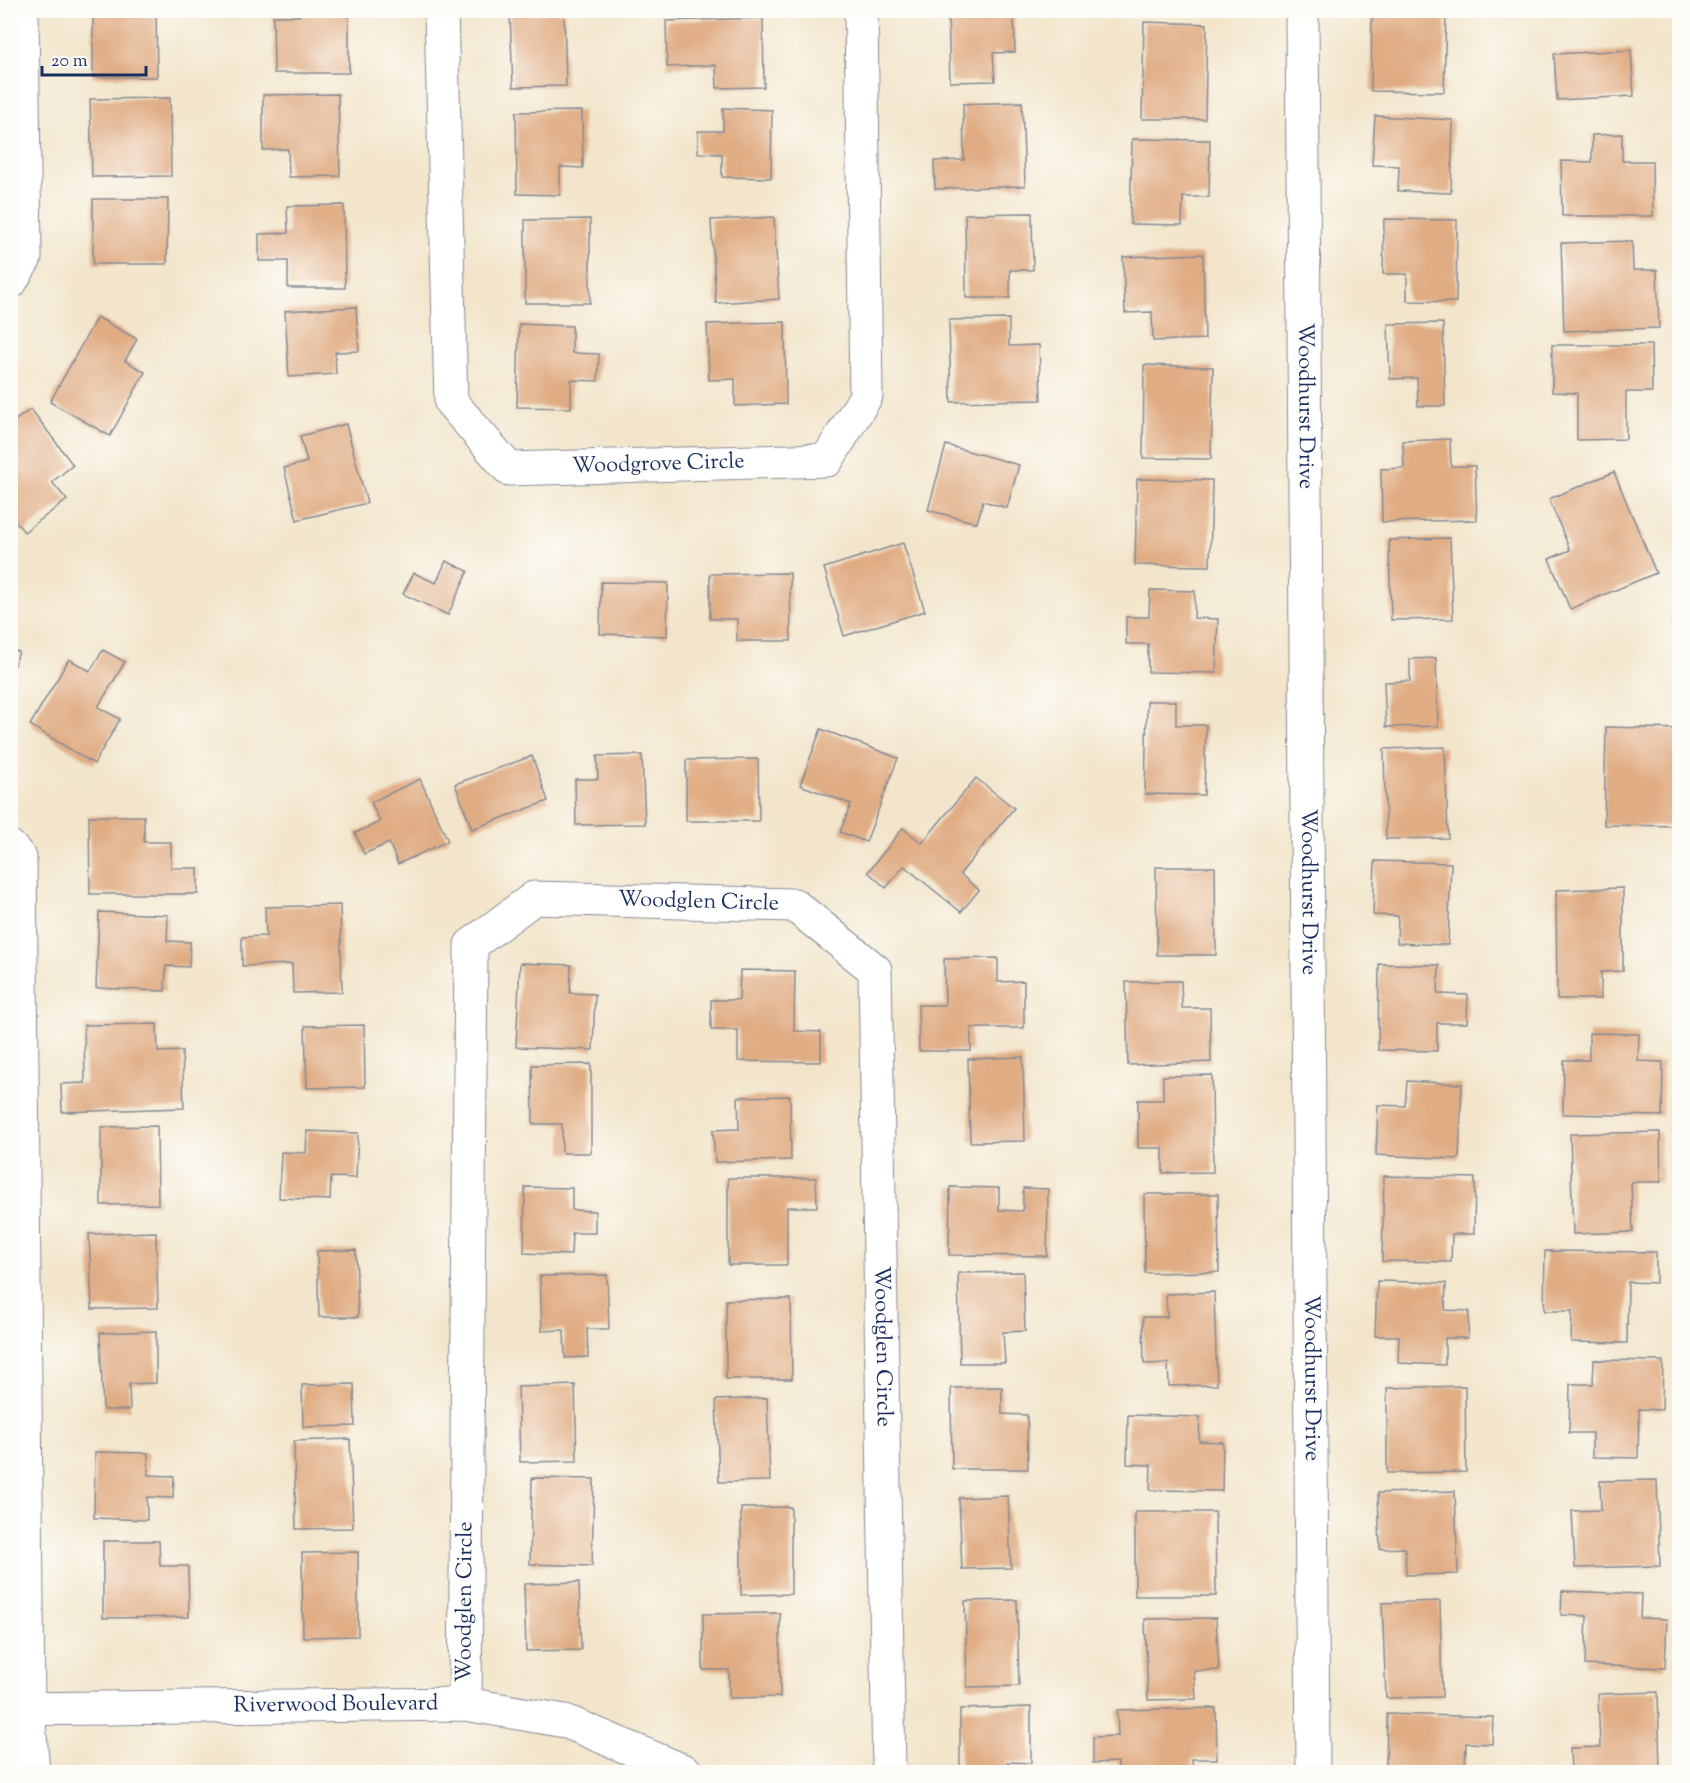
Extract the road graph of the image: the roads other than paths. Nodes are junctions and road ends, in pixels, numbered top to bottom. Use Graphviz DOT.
graph roads {
  1 [pos="22,10"];
  2 [pos="441,10"];
  3 [pos="861,10"];
  4 [pos="1302,10"];
  5 [pos="10,283"];
  6 [pos="10,847"];
  7 [pos="465,1704"];
  8 [pos="19,1709"];
  9 [pos="33,1773"];
  10 [pos="686,1773"];
  11 [pos="889,1773"];
  12 [pos="1312,1773"];
  1 -- 5 [label="street"];
  2 -- 3 [label="street, Woodgrove Circle"];
  4 -- 12 [label="street, Woodhurst Drive"];
  6 -- 8 [label="street"];
  7 -- 8 [label="street, Riverwood Boulevard"];
  7 -- 10 [label="street, Riverwood Boulevard"];
  7 -- 11 [label="street, Woodglen Circle"];
  8 -- 9 [label="street"];
}
